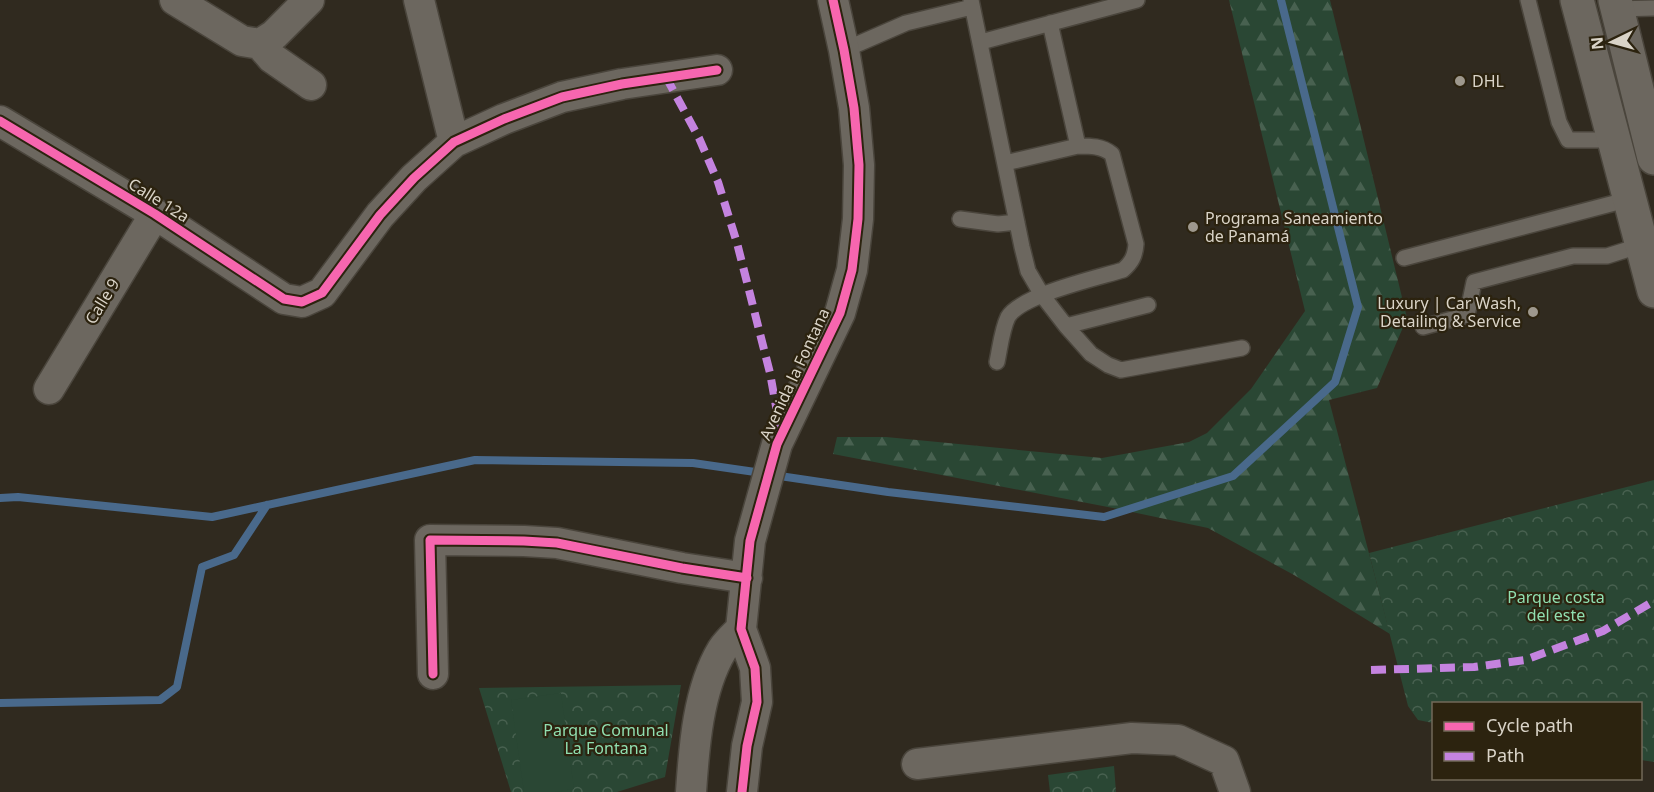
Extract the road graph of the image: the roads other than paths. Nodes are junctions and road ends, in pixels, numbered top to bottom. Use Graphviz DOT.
graph roads {
  1 [pos="175,0"];
  2 [pos="309,0"];
  3 [pos="420,0"];
  4 [pos="833,0"];
  5 [pos="1137,0"];
  6 [pos="1528,0"];
  7 [pos="972,4"];
  8 [pos="1616,4"];
  9 [pos="1580,5"];
  10 [pos="1654,8"];
  11 [pos="1050,23"];
  12 [pos="981,42"];
  13 [pos="260,44"];
  14 [pos="844,50"];
  15 [pos="717,70"];
  16 [pos="311,85"];
  17 [pos="0,121"];
  18 [pos="1652,138"];
  19 [pos="1614,140"];
  20 [pos="454,142"];
  21 [pos="1078,146"];
  22 [pos="1005,163"];
  23 [pos="1629,199"];
  24 [pos="155,214"];
  25 [pos="960,219"];
  26 [pos="1017,222"];
  27 [pos="1642,245"];
  28 [pos="1404,258"];
  29 [pos="1654,291"];
  30 [pos="1042,295"];
  31 [pos="1148,305"];
  32 [pos="1066,326"];
  33 [pos="1423,327"];
  34 [pos="1242,348"];
  35 [pos="997,362"];
  36 [pos="49,388"];
  37 [pos="747,578"];
  38 [pos="741,629"];
  39 [pos="433,674"];
  40 [pos="917,764"];
  41 [pos="691,792"];
  42 [pos="741,792"];
  43 [pos="1235,792"];
  1 -- 13 [label="street"];
  2 -- 13 [label="street"];
  3 -- 20 [label="street"];
  4 -- 14 [label="street, Avenida la Fontana"];
  5 -- 11 [label="lane"];
  6 -- 19 [label="lane"];
  7 -- 12 [label="lane"];
  7 -- 14 [label="lane"];
  8 -- 10 [label="lane"];
  8 -- 18 [label="main road"];
  9 -- 19 [label="main road"];
  11 -- 12 [label="lane"];
  11 -- 21 [label="lane"];
  12 -- 22 [label="lane"];
  13 -- 16 [label="street"];
  14 -- 37 [label="street, Avenida la Fontana"];
  15 -- 20 [label="street"];
  17 -- 24 [label="street, Calle 12a"];
  19 -- 23 [label="main road"];
  20 -- 24 [label="street, Calle 12a"];
  21 -- 22 [label="lane"];
  21 -- 30 [label="lane"];
  22 -- 26 [label="lane"];
  23 -- 27 [label="main road"];
  23 -- 28 [label="lane"];
  24 -- 36 [label="street, Calle 9"];
  25 -- 26 [label="lane"];
  26 -- 30 [label="lane"];
  27 -- 29 [label="main road"];
  27 -- 33 [label="lane"];
  30 -- 32 [label="lane"];
  30 -- 35 [label="lane"];
  31 -- 32 [label="lane"];
  32 -- 34 [label="lane"];
  37 -- 38 [label="street, Avenida la Fontana"];
  37 -- 39 [label="street"];
  38 -- 41 [label="street"];
  38 -- 42 [label="street, Avenida la Fontana"];
  40 -- 43 [label="street"];
}
